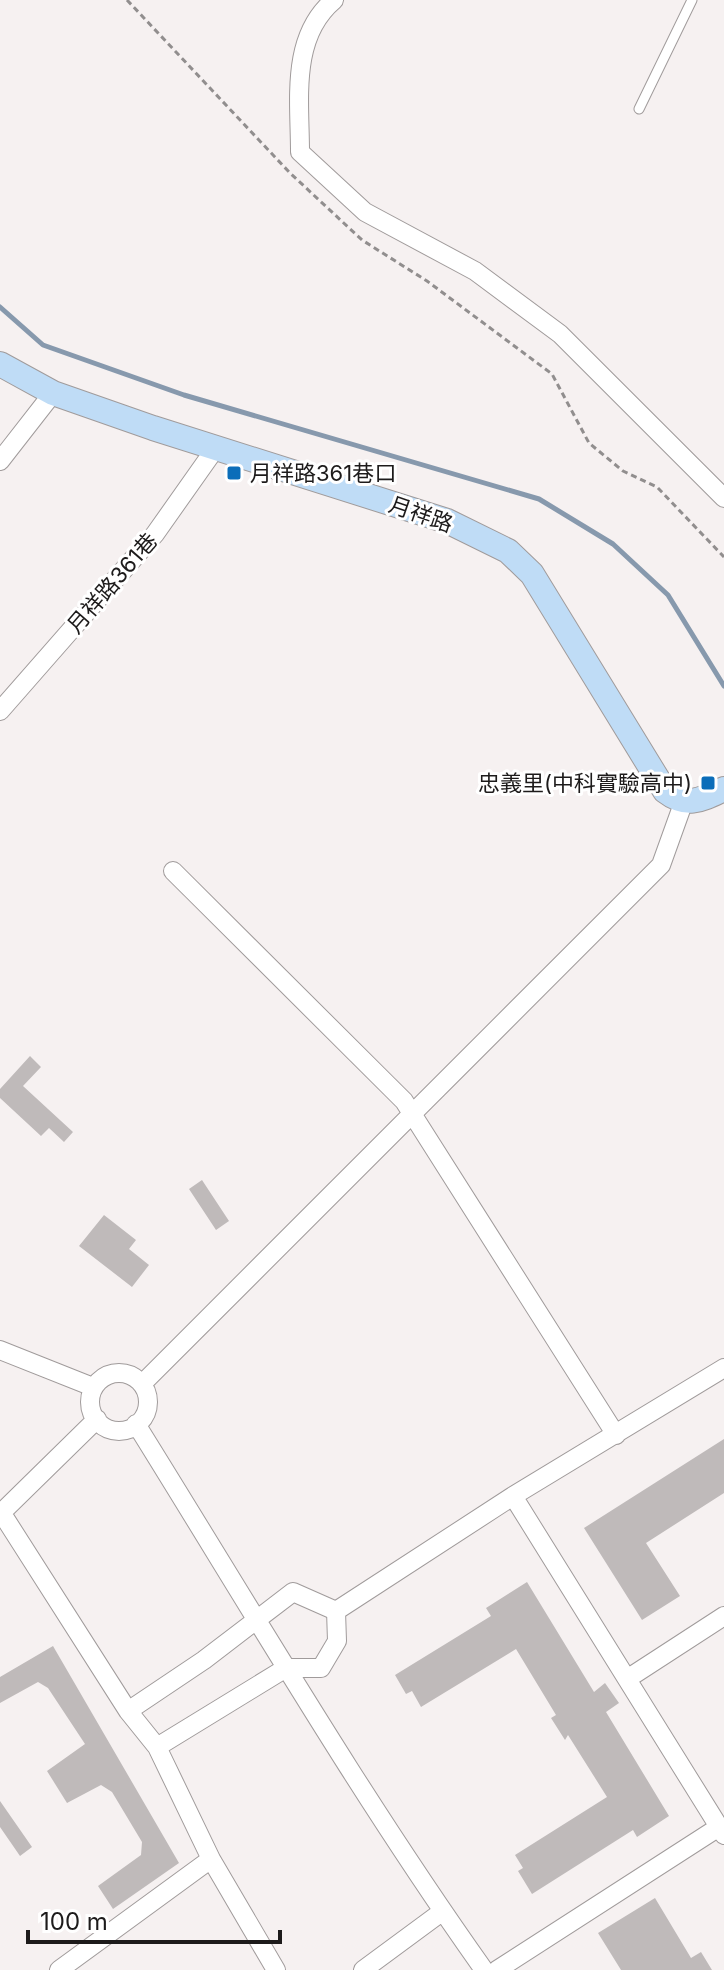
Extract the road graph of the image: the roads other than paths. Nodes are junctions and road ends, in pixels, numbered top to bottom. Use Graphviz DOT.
graph roads {
  1 [pos="334,0"];
  2 [pos="692,0"];
  3 [pos="639,109"];
  4 [pos="0,364"];
  5 [pos="53,393"];
  6 [pos="215,449"];
  7 [pos="0,461"];
  8 [pos="724,498"];
  9 [pos="0,711"];
  10 [pos="724,789"];
  11 [pos="684,801"];
  12 [pos="173,871"];
  13 [pos="412,1113"];
  14 [pos="0,1350"];
  15 [pos="724,1368"];
  16 [pos="142,1384"];
  17 [pos="93,1387"];
  18 [pos="97,1419"];
  19 [pos="136,1424"];
  20 [pos="616,1435"];
  21 [pos="513,1496"];
  22 [pos="1,1513"];
  23 [pos="336,1611"];
  24 [pos="724,1616"];
  25 [pos="257,1617"];
  26 [pos="286,1668"];
  27 [pos="627,1679"];
  28 [pos="128,1711"];
  29 [pos="157,1747"];
  30 [pos="722,1831"];
  31 [pos="211,1859"];
  32 [pos="443,1911"];
  33 [pos="59,1970"];
  34 [pos="276,1970"];
  35 [pos="363,1970"];
  36 [pos="484,1970"];
  37 [pos="497,1970"];
  1 -- 8 [label="street"];
  2 -- 3 [label="lane"];
  4 -- 5 [label="street, 月祥路"];
  5 -- 6 [label="street, 月祥路"];
  5 -- 7 [label="street"];
  6 -- 9 [label="street, 月祥路361巷"];
  6 -- 11 [label="street, 月祥路"];
  10 -- 11 [label="street"];
  11 -- 13 [label="street"];
  12 -- 13 [label="street"];
  13 -- 16 [label="street"];
  13 -- 20 [label="street"];
  14 -- 17 [label="street"];
  15 -- 20 [label="street"];
  16 -- 17 [label="street"];
  16 -- 19 [label="street"];
  17 -- 18 [label="street"];
  18 -- 19 [label="street"];
  18 -- 22 [label="street"];
  19 -- 25 [label="street"];
  20 -- 21 [label="street"];
  21 -- 23 [label="street"];
  21 -- 27 [label="street"];
  22 -- 28 [label="street"];
  23 -- 25 [label="street"];
  23 -- 26 [label="street"];
  24 -- 27 [label="street"];
  25 -- 26 [label="street"];
  25 -- 28 [label="street"];
  26 -- 29 [label="street"];
  26 -- 32 [label="street"];
  27 -- 30 [label="street"];
  28 -- 29 [label="street"];
  29 -- 31 [label="street"];
  30 -- 37 [label="street"];
  31 -- 33 [label="street"];
  31 -- 34 [label="street"];
  32 -- 35 [label="street"];
  32 -- 36 [label="street"];
}
